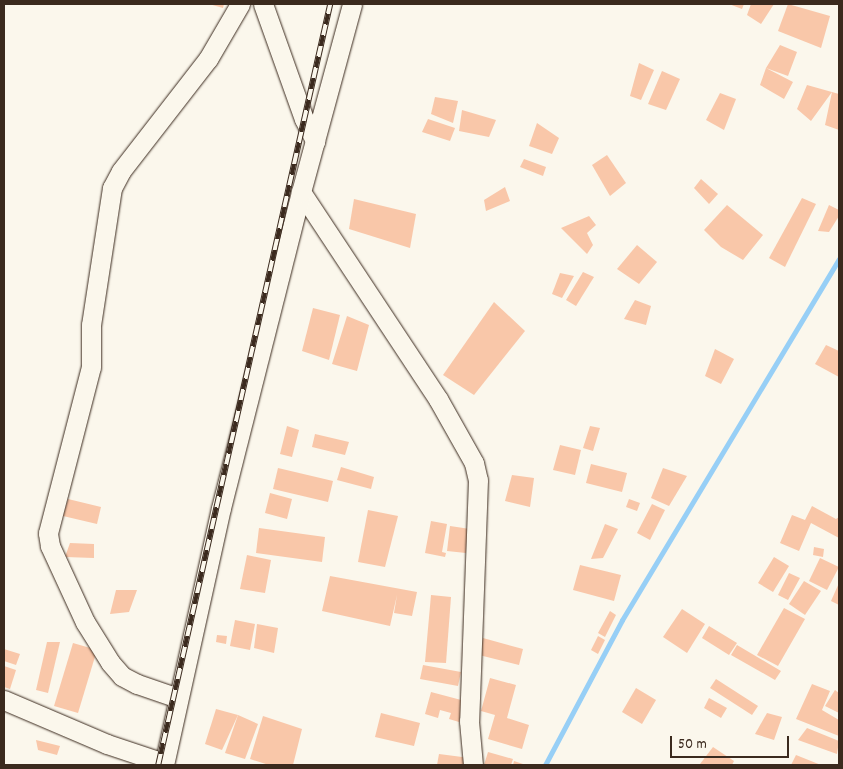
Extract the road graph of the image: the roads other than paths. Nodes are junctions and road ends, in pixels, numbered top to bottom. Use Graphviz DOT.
graph roads {
  1 [pos="240,4"];
  2 [pos="263,4"];
  3 [pos="352,4"];
  4 [pos="315,141"];
  5 [pos="301,192"];
  6 [pos="178,698"];
  7 [pos="4,700"];
  8 [pos="164,764"];
  9 [pos="473,765"];
  1 -- 6 [label="street"];
  2 -- 4 [label="street"];
  3 -- 4 [label="street"];
  4 -- 5 [label="street"];
  5 -- 6 [label="street"];
  5 -- 9 [label="street"];
  6 -- 8 [label="street"];
  7 -- 8 [label="street"];
}
